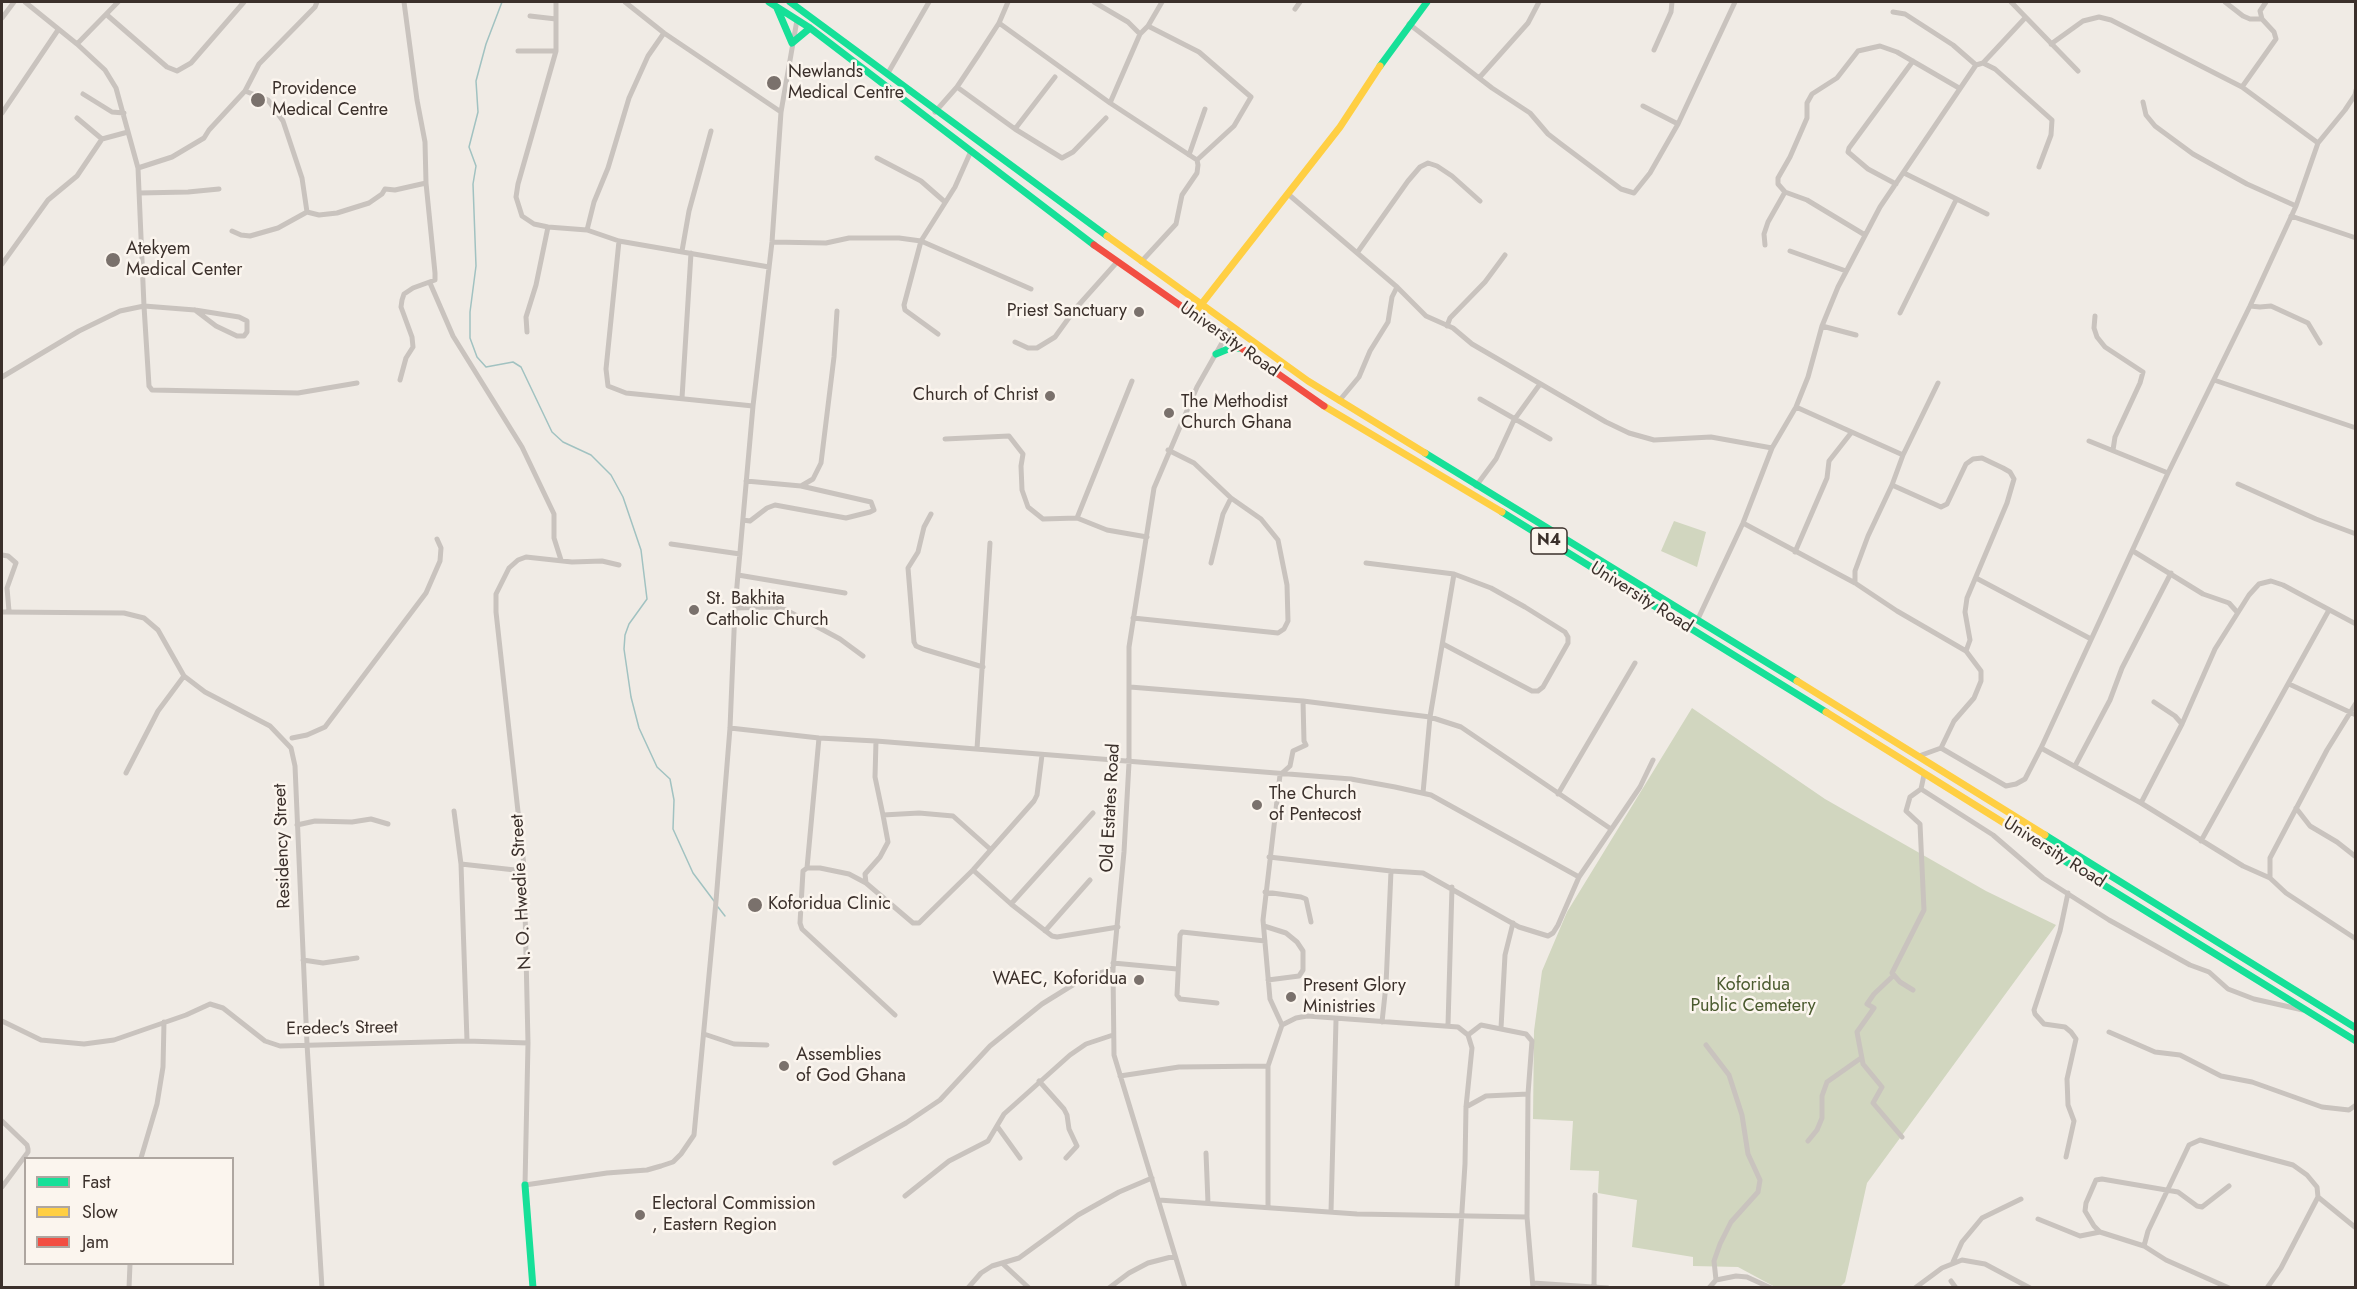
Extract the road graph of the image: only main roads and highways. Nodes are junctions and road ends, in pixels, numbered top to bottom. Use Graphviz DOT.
graph roads {
  1 [pos="769,2"];
  2 [pos="790,2"];
  3 [pos="1423,3"];
  4 [pos="777,8"];
  5 [pos="799,8"];
  6 [pos="797,20"];
  7 [pos="810,28"];
  8 [pos="1201,305"];
  9 [pos="1193,315"];
  10 [pos="1240,348"];
  11 [pos="1216,354"];
  12 [pos="2355,1028"];
  13 [pos="2355,1041"];
  14 [pos="525,1185"];
  15 [pos="533,1287"];
  1 -- 4 [label="main road, University Road / N4"];
  2 -- 5 [label="main road, University Road / N4"];
  3 -- 8 [label="main road"];
  4 -- 6 [label="main road, University Road / N4"];
  4 -- 7 [label="main road"];
  5 -- 6 [label="main road"];
  5 -- 8 [label="main road, University Road / N4"];
  6 -- 7 [label="main road, University Road / N4"];
  7 -- 9 [label="main road, University Road / N4"];
  8 -- 9 [label="main road"];
  8 -- 12 [label="main road, University Road / N4"];
  9 -- 10 [label="main road, University Road / N4"];
  10 -- 11 [label="main road"];
  10 -- 13 [label="main road, University Road / N4"];
  14 -- 15 [label="main road, N. O. Hwedie Street"];
}
